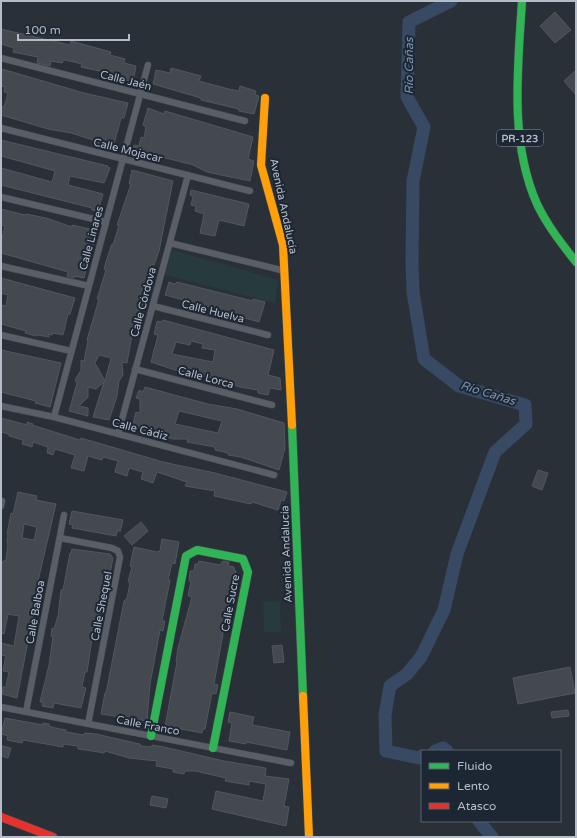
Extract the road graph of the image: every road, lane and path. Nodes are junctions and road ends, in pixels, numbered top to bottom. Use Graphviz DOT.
graph roads {
  1 [pos="522,1"];
  2 [pos="1,58"];
  3 [pos="148,65"];
  4 [pos="140,94"];
  5 [pos="265,98"];
  6 [pos="246,120"];
  7 [pos="1,128"];
  8 [pos="123,159"];
  9 [pos="188,175"];
  10 [pos="250,191"];
  11 [pos="1,197"];
  12 [pos="106,222"];
  13 [pos="170,243"];
  14 [pos="576,262"];
  15 [pos="1,266"];
  16 [pos="285,271"];
  17 [pos="89,286"];
  18 [pos="153,306"];
  19 [pos="1,335"];
  20 [pos="268,335"];
  21 [pos="71,351"];
  22 [pos="135,369"];
  23 [pos="272,405"];
  24 [pos="1,406"];
  25 [pos="54,417"];
  26 [pos="118,434"];
  27 [pos="274,475"];
  28 [pos="64,515"];
  29 [pos="60,538"];
  30 [pos="1,707"];
  31 [pos="26,712"];
  32 [pos="88,724"];
  33 [pos="151,736"];
  34 [pos="213,748"];
  35 [pos="291,763"];
  36 [pos="1,817"];
  37 [pos="53,837"];
  38 [pos="309,837"];
  1 -- 14 [label="main road, PR-123"];
  2 -- 4 [label="street, Calle Jaén"];
  3 -- 4 [label="street, Calle Linares"];
  4 -- 6 [label="street, Calle Jaén"];
  4 -- 8 [label="street, Calle Linares"];
  5 -- 16 [label="main road, Avenida Andalucía"];
  7 -- 8 [label="street, Calle Mojacar"];
  8 -- 9 [label="street, Calle Mojacar"];
  8 -- 12 [label="street, Calle Linares"];
  9 -- 10 [label="street, Calle Mojacar"];
  9 -- 13 [label="street, Calle Córdova"];
  11 -- 12 [label="street"];
  12 -- 17 [label="street, Calle Linares"];
  13 -- 16 [label="street, Avenida Andalucía"];
  13 -- 18 [label="street, Calle Córdova"];
  15 -- 17 [label="street"];
  16 -- 38 [label="main road, Avenida Andalucía"];
  17 -- 21 [label="street, Calle Linares"];
  18 -- 20 [label="street, Calle Huelva"];
  18 -- 22 [label="street, Calle Córdova"];
  19 -- 21 [label="street"];
  21 -- 25 [label="street, Calle Linares"];
  22 -- 23 [label="street, Calle Lorca"];
  22 -- 26 [label="street, Calle Córdova"];
  24 -- 25 [label="street, Calle Cádiz"];
  25 -- 26 [label="street, Calle Cádiz"];
  26 -- 27 [label="street, Calle Cádiz"];
  28 -- 29 [label="street, Calle Balboa"];
  29 -- 31 [label="street, Calle Balboa"];
  29 -- 32 [label="street, Calle Shequel"];
  30 -- 31 [label="street, Calle Franco"];
  31 -- 32 [label="street, Calle Franco"];
  32 -- 33 [label="street, Calle Franco"];
  33 -- 34 [label="street, Calle Franco"];
  33 -- 34 [label="main road, Calle Sucre"];
  34 -- 35 [label="street, Calle Franco"];
  36 -- 37 [label="main road"];
}
